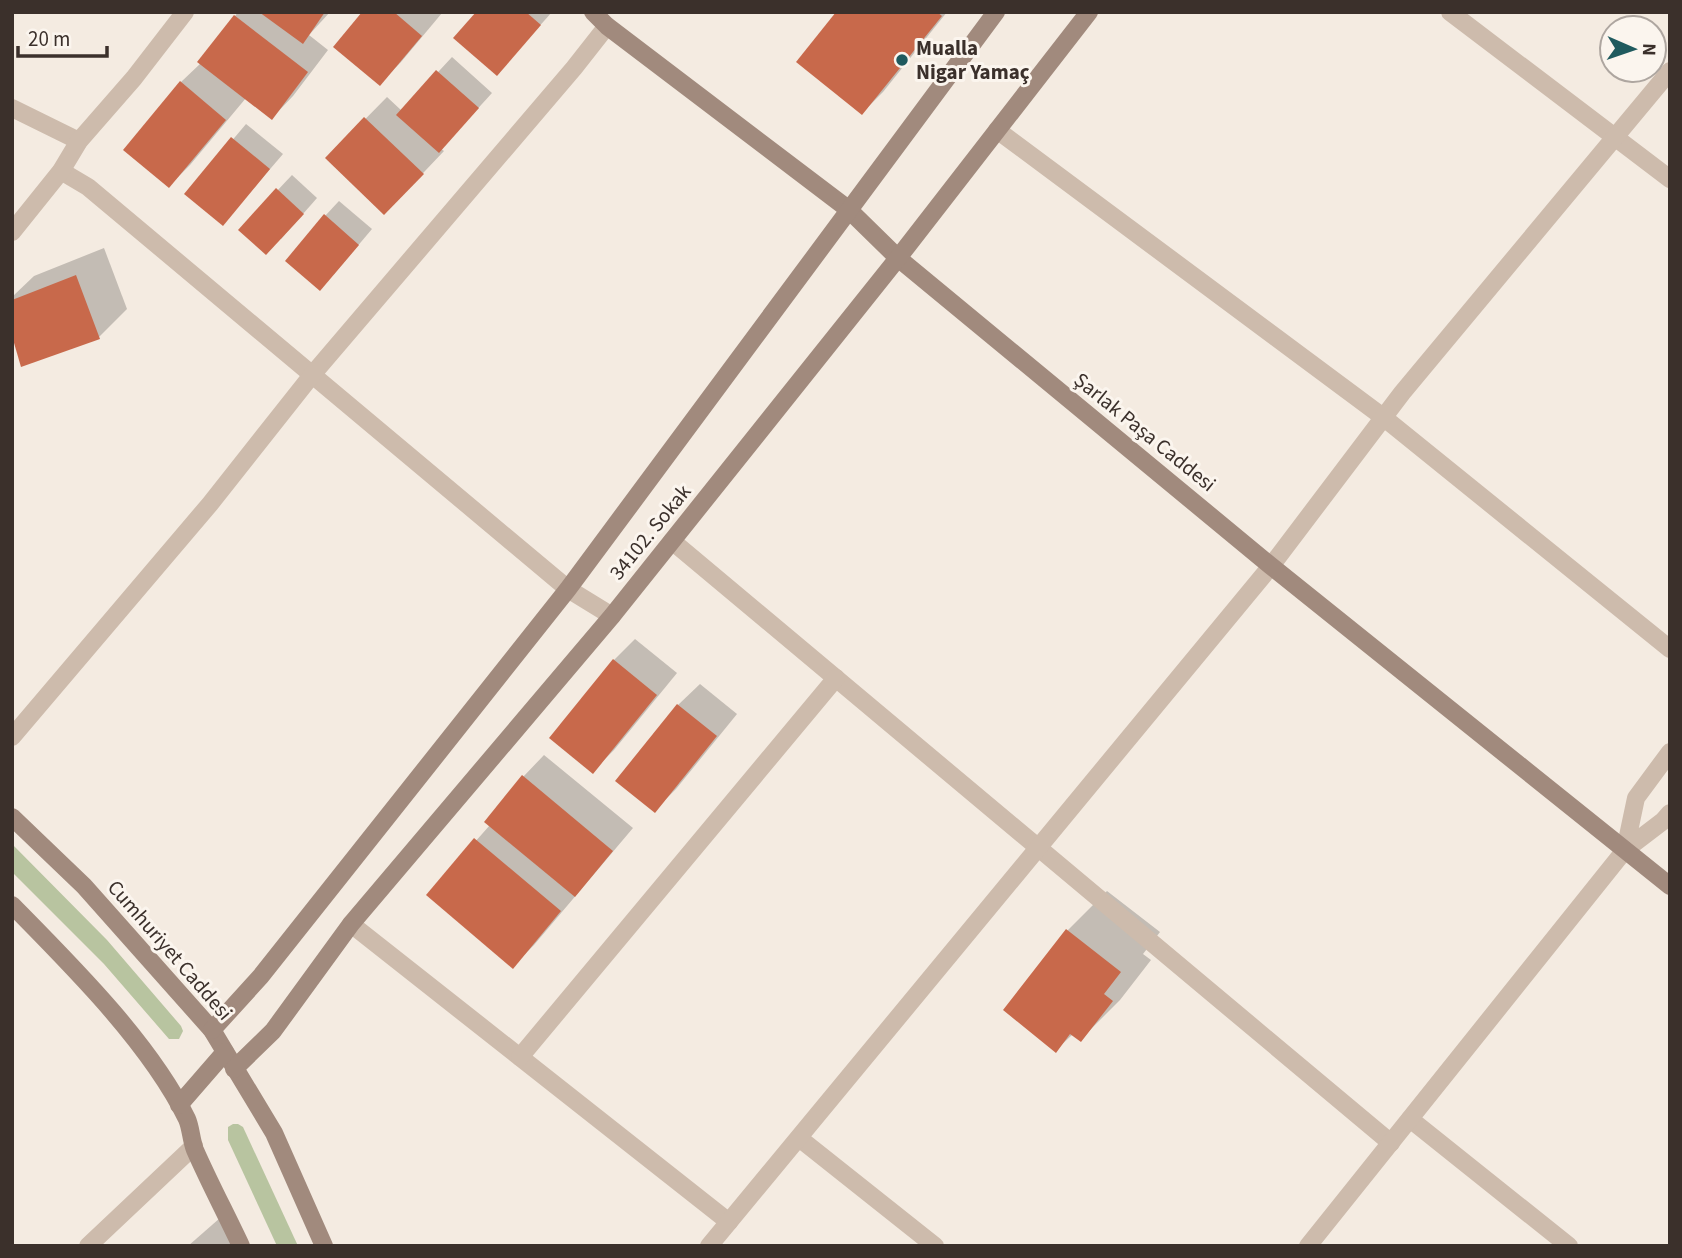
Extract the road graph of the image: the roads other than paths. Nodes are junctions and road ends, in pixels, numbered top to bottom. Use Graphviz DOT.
graph roads {
  1 [pos="185,12"];
  2 [pos="593,12"];
  3 [pos="996,12"];
  4 [pos="1089,12"];
  5 [pos="1450,12"];
  6 [pos="607,26"];
  7 [pos="1670,71"];
  8 [pos="12,108"];
  9 [pos="997,130"];
  10 [pos="1615,138"];
  11 [pos="79,141"];
  12 [pos="61,172"];
  13 [pos="1670,179"];
  14 [pos="848,209"];
  15 [pos="12,232"];
  16 [pos="898,258"];
  17 [pos="312,375"];
  18 [pos="1383,417"];
  19 [pos="672,541"];
  20 [pos="1271,566"];
  21 [pos="568,589"];
  22 [pos="612,616"];
  23 [pos="1670,649"];
  24 [pos="836,678"];
  25 [pos="12,737"];
  26 [pos="1670,752"];
  27 [pos="1670,813"];
  28 [pos="12,817"];
  29 [pos="1039,847"];
  30 [pos="1625,850"];
  31 [pos="1670,886"];
  32 [pos="12,905"];
  33 [pos="351,924"];
  34 [pos="212,1031"];
  35 [pos="225,1052"];
  36 [pos="520,1057"];
  37 [pos="234,1069"];
  38 [pos="179,1105"];
  39 [pos="1410,1119"];
  40 [pos="799,1138"];
  41 [pos="1391,1143"];
  42 [pos="194,1146"];
  43 [pos="729,1222"];
  44 [pos="88,1246"];
  45 [pos="241,1246"];
  46 [pos="324,1246"];
  47 [pos="709,1246"];
  48 [pos="935,1246"];
  49 [pos="1308,1246"];
  50 [pos="1569,1246"];
  1 -- 11 [label="street"];
  2 -- 6 [label="street, Şarlak Paşa Caddesi"];
  3 -- 14 [label="street, 34102. Sokak"];
  4 -- 9 [label="street, 34102. Sokak"];
  5 -- 10 [label="street"];
  6 -- 14 [label="street, Şarlak Paşa Caddesi"];
  6 -- 17 [label="street"];
  7 -- 10 [label="street"];
  8 -- 11 [label="street"];
  9 -- 16 [label="street, 34102. Sokak"];
  9 -- 18 [label="street"];
  10 -- 13 [label="street"];
  10 -- 18 [label="street"];
  11 -- 12 [label="street"];
  12 -- 15 [label="street"];
  12 -- 17 [label="street"];
  14 -- 16 [label="street, Şarlak Paşa Caddesi"];
  14 -- 21 [label="street, 34102. Sokak"];
  16 -- 19 [label="street, 34102. Sokak"];
  16 -- 20 [label="street, Şarlak Paşa Caddesi"];
  17 -- 21 [label="street"];
  17 -- 25 [label="street"];
  18 -- 20 [label="street"];
  18 -- 23 [label="street"];
  19 -- 22 [label="street, 34102. Sokak"];
  19 -- 24 [label="street"];
  20 -- 29 [label="street"];
  20 -- 30 [label="street, Şarlak Paşa Caddesi"];
  21 -- 22 [label="street"];
  21 -- 34 [label="street, 34102. Sokak"];
  22 -- 33 [label="street, 34102. Sokak"];
  24 -- 29 [label="street"];
  24 -- 36 [label="street"];
  26 -- 30 [label="street"];
  27 -- 30 [label="street"];
  28 -- 34 [label="street, Cumhuriyet Caddesi"];
  29 -- 40 [label="street"];
  29 -- 41 [label="street"];
  30 -- 31 [label="street, Şarlak Paşa Caddesi"];
  30 -- 39 [label="street"];
  32 -- 38 [label="street"];
  33 -- 36 [label="street"];
  33 -- 37 [label="street, 34102. Sokak"];
  34 -- 35 [label="street, Cumhuriyet Caddesi"];
  35 -- 37 [label="street, Cumhuriyet Caddesi"];
  35 -- 38 [label="street"];
  36 -- 43 [label="street"];
  37 -- 46 [label="street, Cumhuriyet Caddesi"];
  38 -- 42 [label="street"];
  39 -- 41 [label="street"];
  39 -- 50 [label="street"];
  40 -- 43 [label="street"];
  40 -- 48 [label="street"];
  41 -- 49 [label="street"];
  42 -- 44 [label="street"];
  42 -- 45 [label="street"];
  43 -- 47 [label="street"];
}
